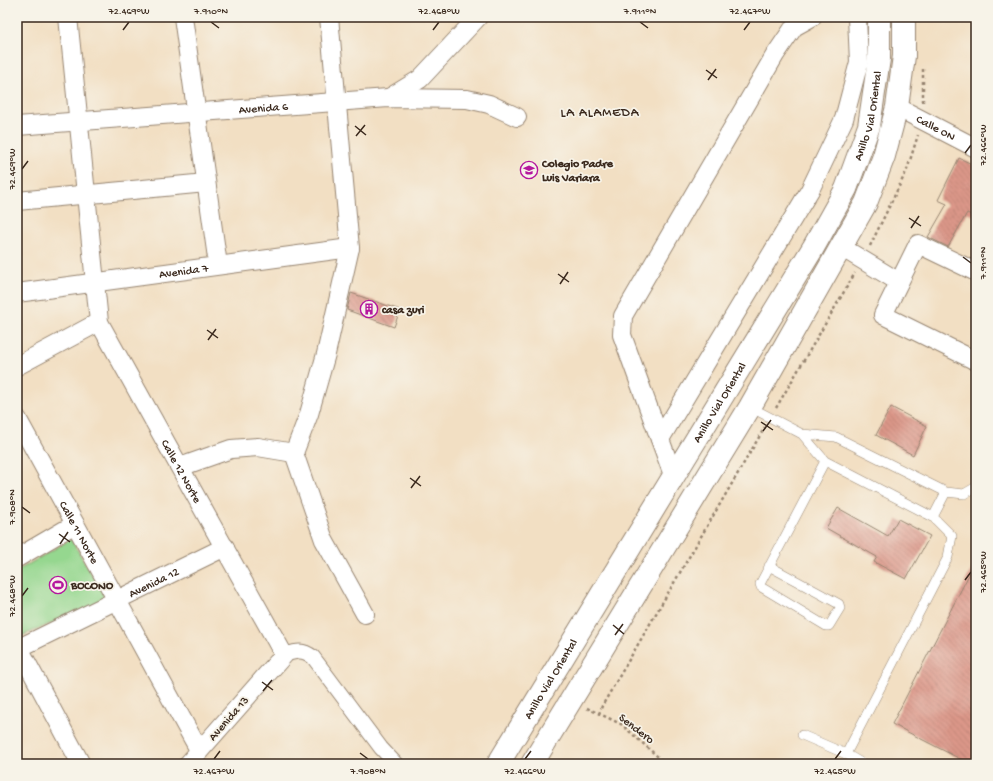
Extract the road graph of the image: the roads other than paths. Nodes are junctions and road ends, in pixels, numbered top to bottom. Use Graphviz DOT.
graph roads {
  1 [pos="68,17"];
  2 [pos="183,17"];
  3 [pos="329,17"];
  4 [pos="478,17"];
  5 [pos="812,17"];
  6 [pos="858,17"];
  7 [pos="879,17"];
  8 [pos="904,17"];
  9 [pos="388,98"];
  10 [pos="337,102"];
  11 [pos="897,107"];
  12 [pos="196,113"];
  13 [pos="518,117"];
  14 [pos="78,122"];
  15 [pos="17,126"];
  16 [pos="976,148"];
  17 [pos="206,183"];
  18 [pos="86,194"];
  19 [pos="17,200"];
  20 [pos="841,247"];
  21 [pos="350,248"];
  22 [pos="218,265"];
  23 [pos="976,272"];
  24 [pos="900,282"];
  25 [pos="95,284"];
  26 [pos="17,293"];
  27 [pos="99,322"];
  28 [pos="976,361"];
  29 [pos="17,366"];
  30 [pos="750,407"];
  31 [pos="17,418"];
  32 [pos="802,434"];
  33 [pos="660,438"];
  34 [pos="294,453"];
  35 [pos="825,461"];
  36 [pos="180,467"];
  37 [pos="673,475"];
  38 [pos="976,487"];
  39 [pos="946,492"];
  40 [pos="933,517"];
  41 [pos="75,524"];
  42 [pos="225,547"];
  43 [pos="17,558"];
  44 [pos="769,566"];
  45 [pos="117,600"];
  46 [pos="365,614"];
  47 [pos="18,648"];
  48 [pos="284,655"];
  49 [pos="802,735"];
  50 [pos="200,750"];
  51 [pos="846,754"];
  52 [pos="81,764"];
  53 [pos="188,764"];
  54 [pos="396,764"];
  55 [pos="498,764"];
  56 [pos="532,764"];
  57 [pos="863,764"];
  1 -- 14 [label="street, Calle 12 Norte"];
  2 -- 12 [label="street"];
  3 -- 10 [label="street"];
  4 -- 9 [label="street, Avenida 6"];
  5 -- 33 [label="street"];
  6 -- 33 [label="street"];
  7 -- 37 [label="highway, Anillo Vial Oriental"];
  8 -- 11 [label="highway, Anillo Vial Oriental"];
  9 -- 10 [label="street, Avenida 6"];
  9 -- 13 [label="street"];
  10 -- 12 [label="street, Avenida 6"];
  10 -- 21 [label="street"];
  11 -- 16 [label="street, Calle 0N"];
  11 -- 20 [label="highway, Anillo Vial Oriental"];
  12 -- 14 [label="street, Avenida 6"];
  12 -- 17 [label="street"];
  14 -- 15 [label="street, Avenida 6"];
  14 -- 18 [label="street, Calle 12 Norte"];
  17 -- 18 [label="street"];
  17 -- 22 [label="street"];
  18 -- 19 [label="street"];
  18 -- 25 [label="street, Calle 12 Norte"];
  20 -- 24 [label="street"];
  20 -- 30 [label="highway, Anillo Vial Oriental"];
  21 -- 22 [label="street, Avenida 7"];
  21 -- 34 [label="street"];
  22 -- 25 [label="street, Avenida 7"];
  23 -- 24 [label="street"];
  24 -- 28 [label="street"];
  25 -- 26 [label="street, Avenida 7"];
  25 -- 27 [label="street, Calle 12 Norte"];
  27 -- 29 [label="street"];
  27 -- 36 [label="street, Calle 12 Norte"];
  30 -- 32 [label="lane"];
  30 -- 56 [label="highway, Anillo Vial Oriental"];
  31 -- 41 [label="street, Calle 11 Norte"];
  32 -- 35 [label="lane"];
  32 -- 39 [label="lane"];
  33 -- 37 [label="street"];
  34 -- 36 [label="street"];
  34 -- 46 [label="street"];
  35 -- 40 [label="lane"];
  35 -- 44 [label="lane"];
  36 -- 42 [label="street, Calle 12 Norte"];
  37 -- 55 [label="highway, Anillo Vial Oriental"];
  38 -- 39 [label="lane"];
  39 -- 40 [label="lane"];
  40 -- 51 [label="lane"];
  41 -- 43 [label="street"];
  41 -- 45 [label="street, Calle 11 Norte"];
  42 -- 45 [label="street, Avenida 12"];
  42 -- 48 [label="street, Calle 12 Norte"];
  44 -- 44 [label="lane"];
  45 -- 47 [label="street, Avenida 12"];
  45 -- 50 [label="street, Calle 11 Norte"];
  47 -- 52 [label="street"];
  48 -- 50 [label="street, Avenida 13"];
  48 -- 54 [label="street"];
  49 -- 51 [label="lane"];
  50 -- 53 [label="street, Avenida 13"];
  51 -- 57 [label="lane"];
}
